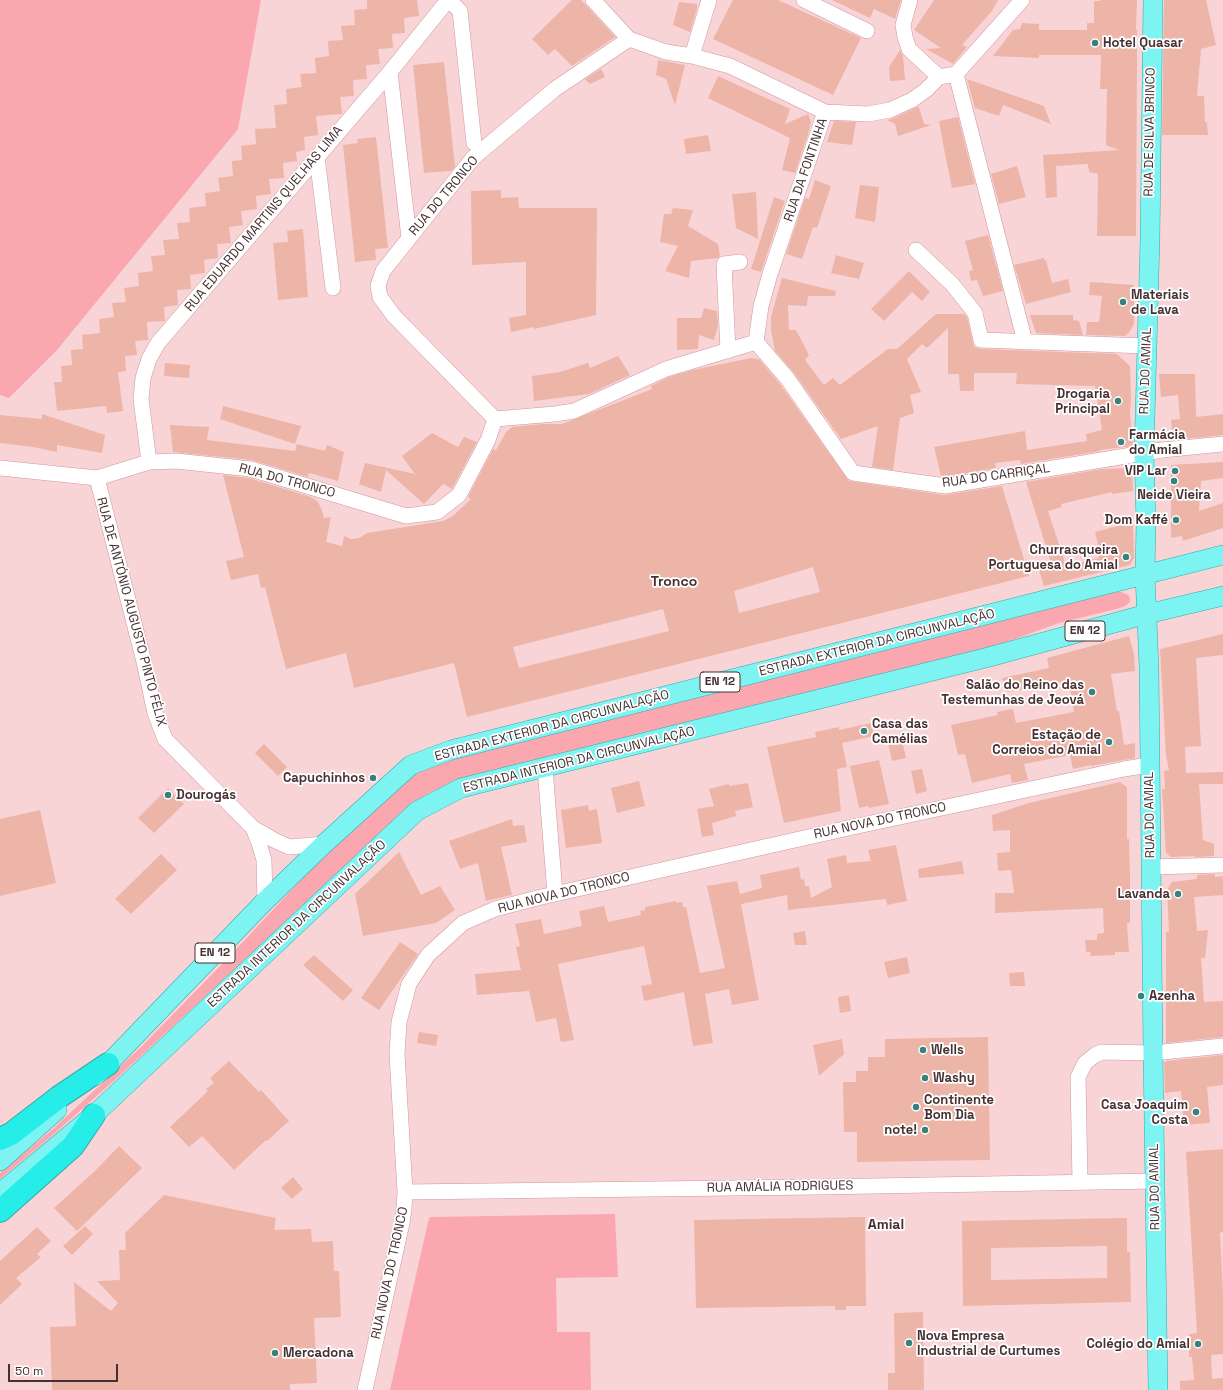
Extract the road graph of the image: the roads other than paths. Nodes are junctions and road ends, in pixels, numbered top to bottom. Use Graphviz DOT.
graph roads {
  1 [pos="448,0"];
  2 [pos="593,0"];
  3 [pos="709,0"];
  4 [pos="804,0"];
  5 [pos="910,0"];
  6 [pos="1022,0"];
  7 [pos="1152,0"];
  8 [pos="867,31"];
  9 [pos="629,39"];
  10 [pos="692,56"];
  11 [pos="390,72"];
  12 [pos="956,74"];
  13 [pos="939,76"];
  14 [pos="825,112"];
  15 [pos="474,143"];
  16 [pos="317,157"];
  17 [pos="409,238"];
  18 [pos="1150,239"];
  19 [pos="916,250"];
  20 [pos="740,262"];
  21 [pos="333,288"];
  22 [pos="756,342"];
  23 [pos="1025,342"];
  24 [pos="1146,346"];
  25 [pos="728,351"];
  26 [pos="495,418"];
  27 [pos="1223,444"];
  28 [pos="1144,453"];
  29 [pos="149,462"];
  30 [pos="0,468"];
  31 [pos="96,478"];
  32 [pos="1223,555"];
  33 [pos="1145,575"];
  34 [pos="1223,596"];
  35 [pos="1147,614"];
  36 [pos="1149,765"];
  37 [pos="545,768"];
  38 [pos="253,828"];
  39 [pos="324,844"];
  40 [pos="1223,865"];
  41 [pos="1151,867"];
  42 [pos="555,894"];
  43 [pos="265,901"];
  44 [pos="1223,1046"];
  45 [pos="1153,1053"];
  46 [pos="108,1064"];
  47 [pos="94,1115"];
  48 [pos="0,1139"];
  49 [pos="0,1161"];
  50 [pos="1156,1181"];
  51 [pos="1080,1182"];
  52 [pos="24,1190"];
  53 [pos="405,1192"];
  54 [pos="0,1193"];
  55 [pos="0,1211"];
  56 [pos="0,1217"];
  57 [pos="365,1390"];
  58 [pos="1158,1390"];
  1 -- 11 [label="street, RUA EDUARDO MARTINS QUELHAS LIMA"];
  1 -- 15 [label="street"];
  2 -- 9 [label="street"];
  3 -- 10 [label="street"];
  4 -- 8 [label="street"];
  5 -- 13 [label="street"];
  6 -- 12 [label="street"];
  7 -- 18 [label="main road, RUA DE SILVA BRINCO"];
  9 -- 10 [label="street, RUA DA FONTINHA"];
  9 -- 17 [label="street, RUA DO TRONCO"];
  10 -- 14 [label="street, RUA DA FONTINHA"];
  11 -- 16 [label="street, RUA EDUARDO MARTINS QUELHAS LIMA"];
  11 -- 17 [label="street"];
  12 -- 13 [label="street"];
  12 -- 23 [label="street"];
  13 -- 14 [label="street"];
  14 -- 22 [label="street, RUA DA FONTINHA"];
  16 -- 21 [label="street"];
  16 -- 29 [label="street, RUA EDUARDO MARTINS QUELHAS LIMA"];
  17 -- 26 [label="street, RUA DO TRONCO"];
  18 -- 24 [label="main road, RUA DO AMIAL"];
  19 -- 23 [label="street"];
  20 -- 25 [label="street"];
  22 -- 25 [label="street"];
  22 -- 28 [label="street, RUA DO CARRIÇAL"];
  23 -- 24 [label="street"];
  24 -- 28 [label="main road, RUA DO AMIAL"];
  25 -- 26 [label="street"];
  26 -- 29 [label="street, RUA DO TRONCO"];
  27 -- 28 [label="street, RUA DO CARRIÇAL"];
  28 -- 33 [label="main road, RUA DO AMIAL"];
  29 -- 31 [label="street, RUA DO TRONCO"];
  30 -- 31 [label="street, RUA DO TRONCO"];
  31 -- 38 [label="street, RUA DE ANTÓNIO AUGUSTO PINTO FÉLIX"];
  32 -- 33 [label="main road, ESTRADA EXTERIOR DA CIRCUNVALAÇÃO / EN 12"];
  33 -- 35 [label="main road, RUA DO AMIAL"];
  33 -- 39 [label="main road, ESTRADA EXTERIOR DA CIRCUNVALAÇÃO / EN 12"];
  34 -- 35 [label="main road, ESTRADA INTERIOR DA CIRCUNVALAÇÃO / EN 12"];
  35 -- 36 [label="main road, RUA DO AMIAL"];
  35 -- 37 [label="main road, ESTRADA INTERIOR DA CIRCUNVALAÇÃO / EN 12"];
  36 -- 41 [label="main road, RUA DO AMIAL"];
  36 -- 42 [label="street, RUA NOVA DO TRONCO"];
  37 -- 42 [label="street"];
  37 -- 47 [label="main road, ESTRADA INTERIOR DA CIRCUNVALAÇÃO / EN 12"];
  38 -- 39 [label="street, RUA DE ANTÓNIO AUGUSTO PINTO FÉLIX"];
  38 -- 43 [label="street, RUA DE ANTÓNIO AUGUSTO PINTO FÉLIX"];
  39 -- 43 [label="main road, ESTRADA EXTERIOR DA CIRCUNVALAÇÃO / EN 12"];
  40 -- 41 [label="street"];
  41 -- 45 [label="main road, RUA DO AMIAL"];
  42 -- 53 [label="street, RUA NOVA DO TRONCO"];
  43 -- 46 [label="main road, ESTRADA EXTERIOR DA CIRCUNVALAÇÃO / EN 12"];
  44 -- 45 [label="street"];
  45 -- 50 [label="main road, RUA DO AMIAL"];
  45 -- 51 [label="street"];
  46 -- 48 [label="highway"];
  46 -- 49 [label="main road, ESTRADA EXTERIOR DA CIRCUNVALAÇÃO / EN 12"];
  47 -- 52 [label="highway"];
  47 -- 54 [label="main road, ESTRADA INTERIOR DA CIRCUNVALAÇÃO / EN 12"];
  50 -- 51 [label="street, RUA AMÁLIA RODRIGUES"];
  50 -- 58 [label="main road, RUA DO AMIAL"];
  51 -- 53 [label="street, RUA AMÁLIA RODRIGUES"];
  52 -- 55 [label="highway"];
  52 -- 56 [label="street"];
  53 -- 57 [label="street, RUA NOVA DO TRONCO"];
}
